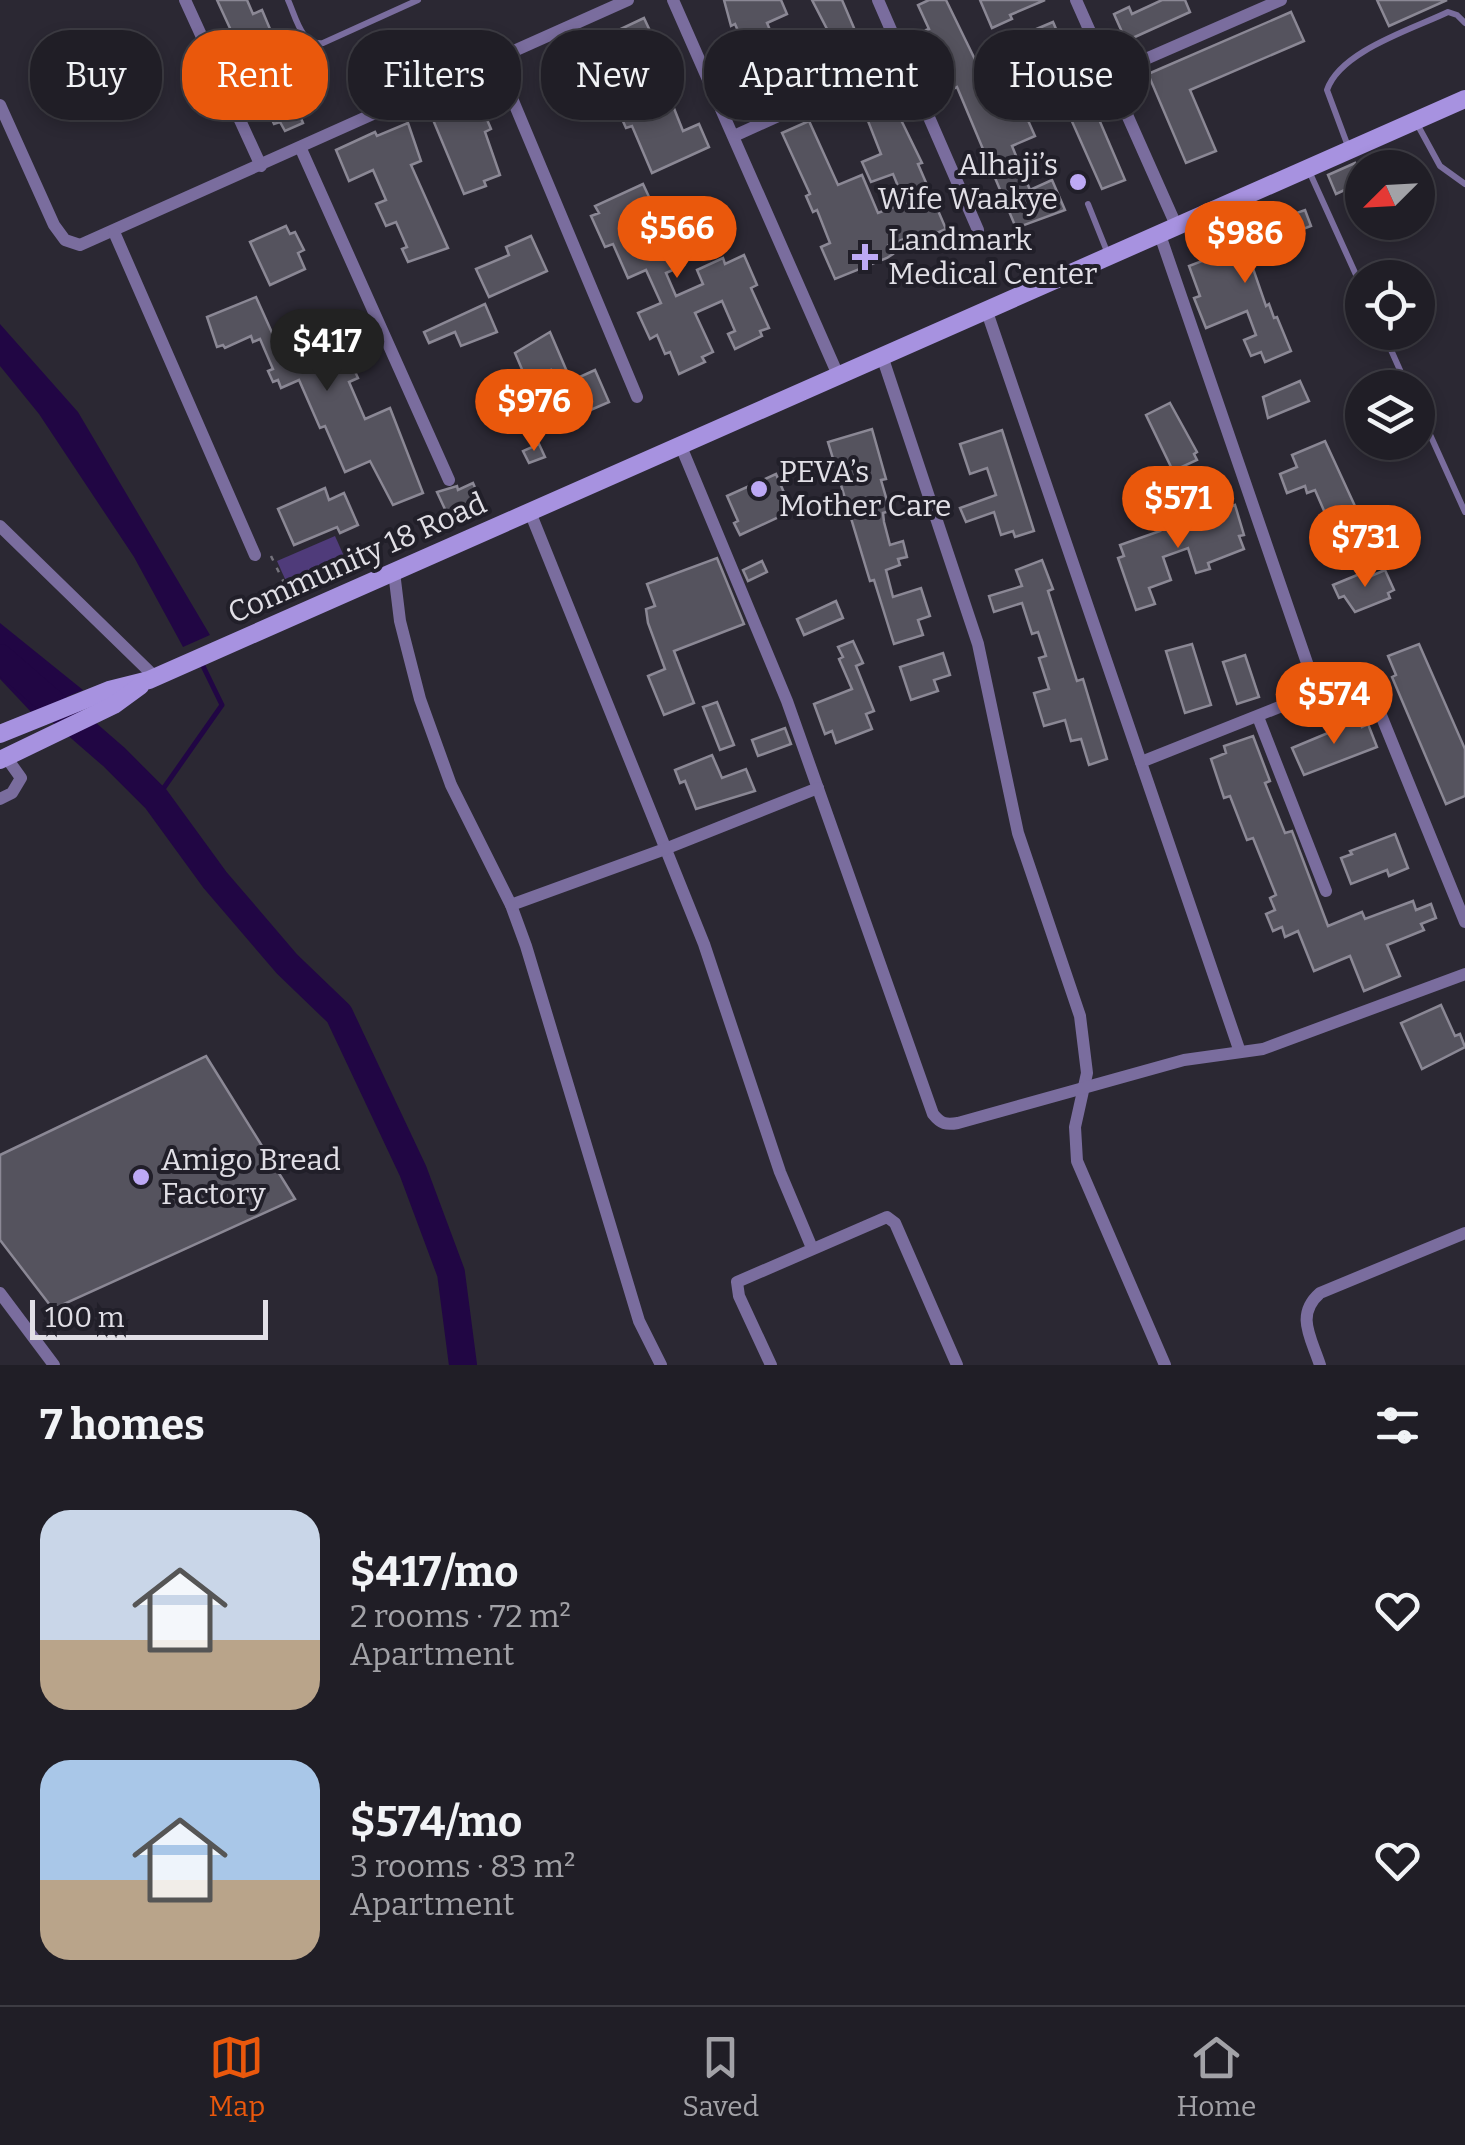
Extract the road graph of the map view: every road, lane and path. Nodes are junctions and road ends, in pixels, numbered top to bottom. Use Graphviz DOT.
graph roads {
  1 [pos="185,0"];
  2 [pos="288,0"];
  3 [pos="418,0"];
  4 [pos="628,0"];
  5 [pos="673,0"];
  6 [pos="878,0"];
  7 [pos="1076,0"];
  8 [pos="1281,0"];
  9 [pos="1465,23"];
  10 [pos="891,30"];
  11 [pos="1089,30"];
  12 [pos="521,49"];
  13 [pos="1149,58"];
  14 [pos="1465,99"];
  15 [pos="0,105"];
  16 [pos="363,120"];
  17 [pos="521,120"];
  18 [pos="769,120"];
  19 [pos="930,120"];
  20 [pos="1126,120"];
  21 [pos="1416,121"];
  22 [pos="734,136"];
  23 [pos="301,148"];
  24 [pos="1349,150"];
  25 [pos="1345,152"];
  26 [pos="260,166"];
  27 [pos="1308,167"];
  28 [pos="1465,184"];
  29 [pos="1088,204"];
  30 [pos="1167,229"];
  31 [pos="978,230"];
  32 [pos="114,232"];
  33 [pos="1109,255"];
  34 [pos="1350,260"];
  35 [pos="986,308"];
  36 [pos="882,356"];
  37 [pos="838,376"];
  38 [pos="637,397"];
  39 [pos="680,444"];
  40 [pos="1435,446"];
  41 [pos="449,480"];
  42 [pos="530,512"];
  43 [pos="1465,512"];
  44 [pos="0,526"];
  45 [pos="254,555"];
  46 [pos="394,572"];
  47 [pos="299,614"];
  48 [pos="152,678"];
  49 [pos="1317,692"];
  50 [pos="111,697"];
  51 [pos="1258,716"];
  52 [pos="6,731"];
  53 [pos="9,755"];
  54 [pos="1141,762"];
  55 [pos="818,788"];
  56 [pos="0,799"];
  57 [pos="666,849"];
  58 [pos="1326,891"];
  59 [pos="511,904"];
  60 [pos="1465,922"];
  61 [pos="1465,974"];
  62 [pos="1240,1052"];
  63 [pos="1086,1086"];
  64 [pos="1465,1233"];
  65 [pos="812,1248"];
  66 [pos="0,1293"];
  67 [pos="54,1365"];
  68 [pos="661,1365"];
  69 [pos="771,1365"];
  70 [pos="957,1365"];
  71 [pos="1165,1365"];
  72 [pos="1320,1365"];
  1 -- 26 [label="street"];
  2 -- 3 [label="lane"];
  4 -- 12 [label="street"];
  5 -- 22 [label="street"];
  6 -- 10 [label="street"];
  7 -- 11 [label="street"];
  8 -- 13 [label="street"];
  9 -- 24 [label="lane"];
  14 -- 21 [label="main road, Community 18 Road"];
  15 -- 32 [label="street"];
  16 -- 23 [label="street"];
  17 -- 38 [label="street"];
  18 -- 22 [label="street"];
  19 -- 31 [label="street"];
  20 -- 30 [label="street"];
  21 -- 24 [label="main road, Community 18 Road"];
  21 -- 28 [label="lane"];
  22 -- 37 [label="street"];
  23 -- 26 [label="street"];
  23 -- 41 [label="street"];
  25 -- 27 [label="main road, Community 18 Road"];
  26 -- 32 [label="street"];
  27 -- 30 [label="main road, Community 18 Road"];
  27 -- 34 [label="lane"];
  29 -- 33 [label="lane"];
  30 -- 33 [label="main road, Community 18 Road"];
  30 -- 49 [label="street"];
  32 -- 45 [label="street"];
  33 -- 35 [label="main road, Community 18 Road"];
  35 -- 36 [label="main road, Community 18 Road"];
  35 -- 54 [label="street"];
  36 -- 37 [label="main road, Community 18 Road"];
  36 -- 63 [label="street"];
  37 -- 39 [label="main road, Community 18 Road"];
  39 -- 42 [label="main road, Community 18 Road"];
  39 -- 55 [label="street"];
  40 -- 43 [label="lane"];
  42 -- 46 [label="main road, Community 18 Road"];
  42 -- 57 [label="street"];
  44 -- 48 [label="street"];
  45 -- 47 [label="path"];
  46 -- 47 [label="main road, Community 18 Road"];
  46 -- 59 [label="street"];
  47 -- 48 [label="main road, Community 18 Road"];
  48 -- 50 [label="main road, Community 18 Road"];
  49 -- 51 [label="street"];
  49 -- 60 [label="street"];
  50 -- 52 [label="main road, Community 18 Road"];
  50 -- 53 [label="main road, Community 18 Road"];
  51 -- 54 [label="street"];
  51 -- 58 [label="street"];
  53 -- 56 [label="street"];
  54 -- 62 [label="street"];
  55 -- 57 [label="street"];
  55 -- 63 [label="street"];
  57 -- 59 [label="street"];
  57 -- 65 [label="street"];
  59 -- 68 [label="street"];
  61 -- 62 [label="street"];
  62 -- 63 [label="street"];
  63 -- 71 [label="street"];
  64 -- 72 [label="street"];
  65 -- 69 [label="street"];
  65 -- 70 [label="street"];
  66 -- 67 [label="street"];
}
